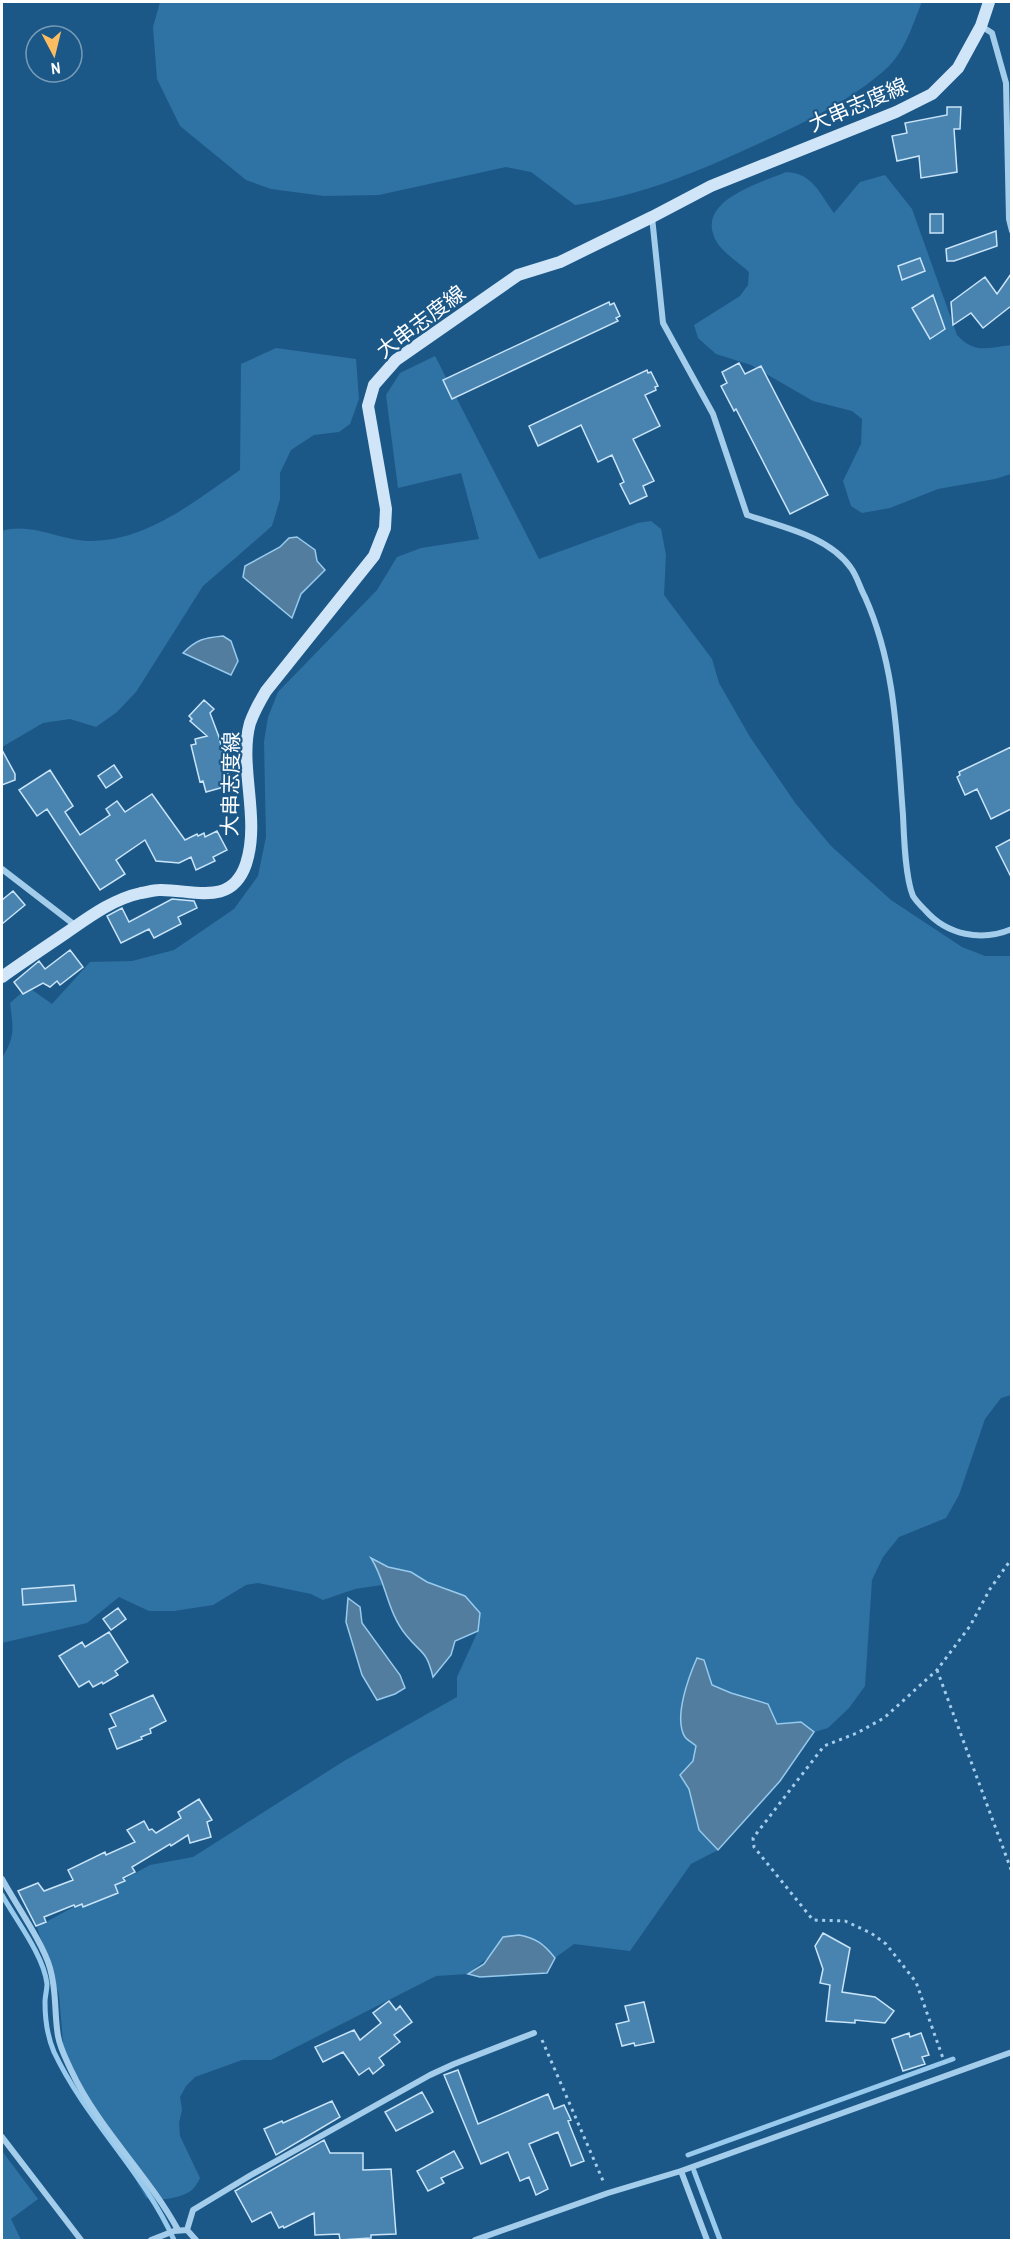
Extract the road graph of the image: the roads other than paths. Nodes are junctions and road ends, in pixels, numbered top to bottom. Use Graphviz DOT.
graph roads {
  1 [pos="989,2"];
  2 [pos="981,26"];
  3 [pos="652,218"];
  4 [pos="1011,231"];
  5 [pos="2,869"];
  6 [pos="76,926"];
  7 [pos="1011,929"];
  8 [pos="2,977"];
  9 [pos="2,1879"];
  10 [pos="534,2034"];
  11 [pos="1011,2052"];
  12 [pos="2,2137"];
  13 [pos="681,2171"];
  14 [pos="176,2230"];
  15 [pos="187,2230"];
  16 [pos="81,2241"];
  17 [pos="151,2241"];
  18 [pos="196,2241"];
  19 [pos="475,2241"];
  20 [pos="707,2241"];
  1 -- 2 [label="main road, 大串志度線"];
  2 -- 3 [label="main road, 大串志度線"];
  2 -- 4 [label="street"];
  3 -- 6 [label="main road, 大串志度線"];
  3 -- 7 [label="street"];
  5 -- 6 [label="street"];
  6 -- 8 [label="main road, 大串志度線"];
  9 -- 14 [label="street"];
  10 -- 15 [label="street"];
  11 -- 13 [label="street"];
  12 -- 16 [label="street"];
  13 -- 19 [label="street"];
  13 -- 20 [label="street"];
  14 -- 15 [label="street"];
  14 -- 17 [label="street"];
  15 -- 18 [label="street"];
}
